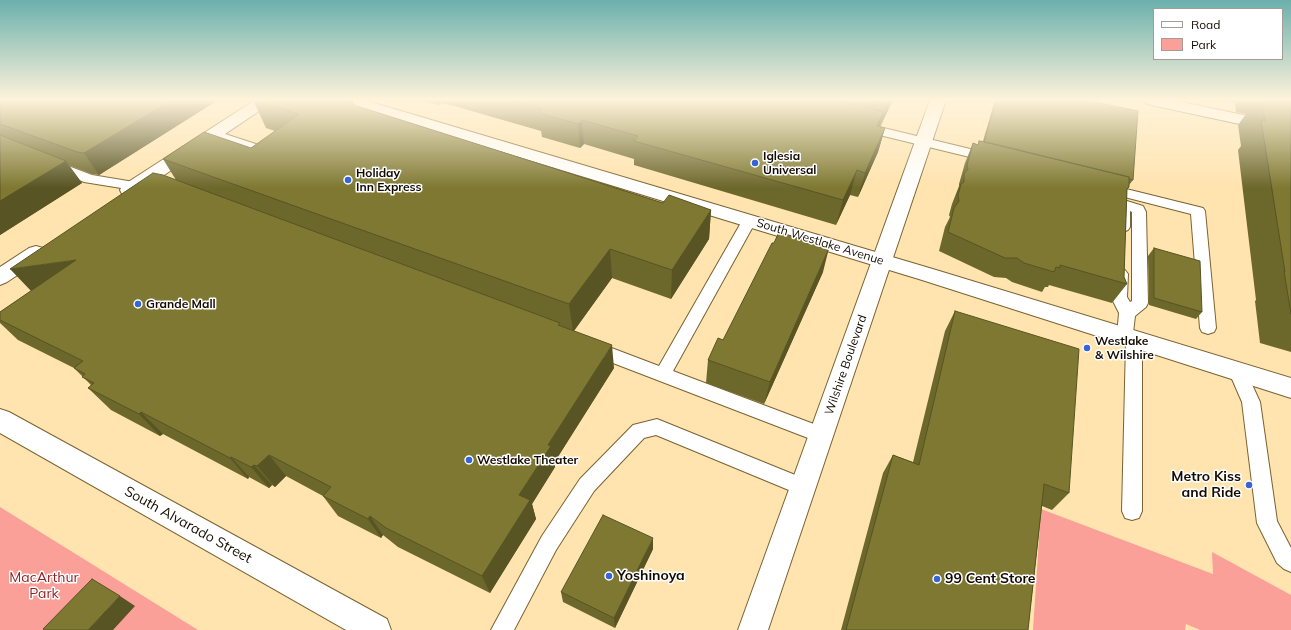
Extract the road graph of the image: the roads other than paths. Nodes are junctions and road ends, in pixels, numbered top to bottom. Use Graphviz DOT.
graph roads {
  1 [pos="220,129"];
  2 [pos="445,129"];
  3 [pos="875,129"];
  4 [pos="928,129"];
  5 [pos="213,134"];
  6 [pos="924,142"];
  7 [pos="280,157"];
  8 [pos="39,159"];
  9 [pos="1002,161"];
  10 [pos="1092,184"];
  11 [pos="135,186"];
  12 [pos="162,190"];
  13 [pos="116,199"];
  14 [pos="1128,200"];
  15 [pos="749,221"];
  16 [pos="1122,241"];
  17 [pos="52,242"];
  18 [pos="1121,257"];
  19 [pos="882,261"];
  20 [pos="0,277"];
  21 [pos="1127,313"];
  22 [pos="1208,328"];
  23 [pos="1129,338"];
  24 [pos="581,344"];
  25 [pos="1238,372"];
  26 [pos="663,374"];
  27 [pos="1291,388"];
  28 [pos="0,420"];
  29 [pos="822,435"];
  30 [pos="803,487"];
  31 [pos="1132,511"];
  32 [pos="1291,562"];
  33 [pos="376,630"];
  34 [pos="502,630"];
  35 [pos="753,630"];
  1 -- 5 [label="main road"];
  2 -- 15 [label="main road, South Westlake Avenue"];
  3 -- 6 [label="lane"];
  4 -- 6 [label="main road, Wilshire Boulevard"];
  5 -- 7 [label="lane"];
  5 -- 11 [label="main road"];
  6 -- 9 [label="lane"];
  6 -- 19 [label="main road, Wilshire Boulevard"];
  8 -- 11 [label="lane"];
  10 -- 14 [label="lane"];
  11 -- 12 [label="lane"];
  11 -- 13 [label="main road"];
  14 -- 16 [label="lane"];
  14 -- 21 [label="lane"];
  14 -- 22 [label="lane"];
  15 -- 19 [label="main road, South Westlake Avenue"];
  15 -- 26 [label="lane"];
  17 -- 20 [label="main road"];
  18 -- 21 [label="lane"];
  19 -- 23 [label="main road, South Westlake Avenue"];
  19 -- 29 [label="main road, Wilshire Boulevard"];
  21 -- 23 [label="lane"];
  23 -- 25 [label="main road, South Westlake Avenue"];
  23 -- 31 [label="lane"];
  24 -- 26 [label="lane"];
  25 -- 27 [label="main road, South Westlake Avenue"];
  25 -- 32 [label="lane"];
  26 -- 29 [label="lane"];
  28 -- 33 [label="main road, South Alvarado Street"];
  29 -- 30 [label="main road, Wilshire Boulevard"];
  30 -- 34 [label="lane"];
  30 -- 35 [label="main road, Wilshire Boulevard"];
}
